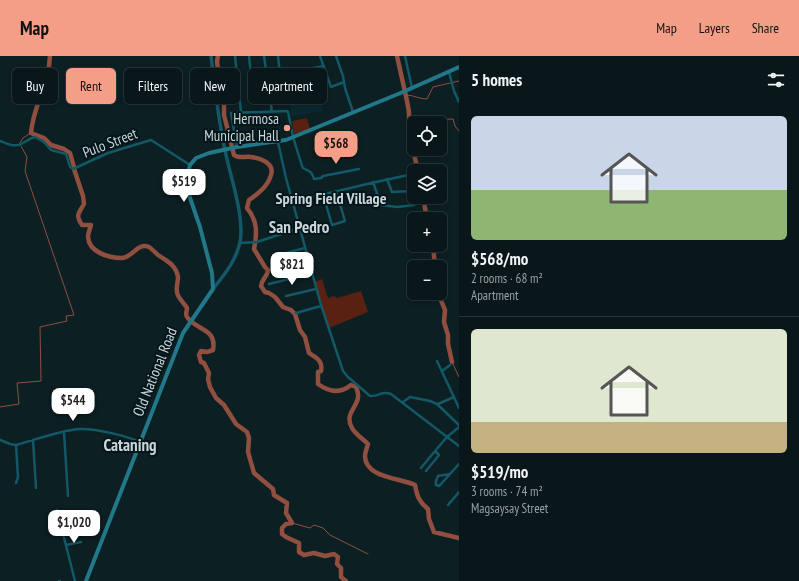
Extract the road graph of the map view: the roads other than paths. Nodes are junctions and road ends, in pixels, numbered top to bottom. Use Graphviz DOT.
graph roads {
  1 [pos="211,56"];
  2 [pos="234,56"];
  3 [pos="249,56"];
  4 [pos="264,56"];
  5 [pos="283,56"];
  6 [pos="320,56"];
  7 [pos="336,56"];
  8 [pos="405,56"];
  9 [pos="278,57"];
  10 [pos="324,66"];
  11 [pos="459,67"];
  12 [pos="250,68"];
  13 [pos="266,68"];
  14 [pos="279,68"];
  15 [pos="314,68"];
  16 [pos="449,71"];
  17 [pos="344,82"];
  18 [pos="407,90"];
  19 [pos="459,102"];
  20 [pos="271,104"];
  21 [pos="241,112"];
  22 [pos="272,112"];
  23 [pos="353,112"];
  24 [pos="293,137"];
  25 [pos="0,142"];
  26 [pos="278,142"];
  27 [pos="233,147"];
  28 [pos="224,149"];
  29 [pos="190,165"];
  30 [pos="358,169"];
  31 [pos="407,175"];
  32 [pos="387,179"];
  33 [pos="373,182"];
  34 [pos="336,191"];
  35 [pos="407,191"];
  36 [pos="323,194"];
  37 [pos="293,201"];
  38 [pos="414,204"];
  39 [pos="300,228"];
  40 [pos="240,243"];
  41 [pos="305,248"];
  42 [pos="286,253"];
  43 [pos="309,258"];
  44 [pos="275,266"];
  45 [pos="312,273"];
  46 [pos="269,284"];
  47 [pos="213,289"];
  48 [pos="316,289"];
  49 [pos="286,296"];
  50 [pos="322,306"];
  51 [pos="296,313"];
  52 [pos="437,361"];
  53 [pos="450,365"];
  54 [pos="442,371"];
  55 [pos="454,397"];
  56 [pos="403,402"];
  57 [pos="437,404"];
  58 [pos="459,408"];
  59 [pos="459,426"];
  60 [pos="64,432"];
  61 [pos="447,437"];
  62 [pos="0,440"];
  63 [pos="33,440"];
  64 [pos="140,442"];
  65 [pos="16,445"];
  66 [pos="459,446"];
  67 [pos="435,451"];
  68 [pos="459,464"];
  69 [pos="421,468"];
  70 [pos="426,471"];
  71 [pos="450,474"];
  72 [pos="16,483"];
  73 [pos="36,488"];
  74 [pos="459,492"];
  75 [pos="68,496"];
  76 [pos="448,505"];
  77 [pos="57,510"];
  78 [pos="81,542"];
  79 [pos="66,545"];
  80 [pos="75,581"];
  81 [pos="86,581"];
  1 -- 28 [label="street"];
  2 -- 21 [label="street"];
  3 -- 12 [label="street"];
  4 -- 13 [label="street"];
  5 -- 9 [label="street"];
  6 -- 10 [label="street"];
  7 -- 17 [label="street"];
  8 -- 18 [label="street"];
  9 -- 14 [label="street"];
  10 -- 15 [label="street"];
  10 -- 17 [label="street"];
  11 -- 16 [label="main road"];
  16 -- 18 [label="main road"];
  16 -- 19 [label="street"];
  17 -- 23 [label="street"];
  18 -- 23 [label="main road"];
  20 -- 22 [label="street"];
  21 -- 22 [label="street"];
  21 -- 27 [label="street"];
  22 -- 24 [label="street"];
  23 -- 24 [label="main road"];
  24 -- 26 [label="main road"];
  24 -- 30 [label="street"];
  25 -- 29 [label="street, Pulo Street"];
  26 -- 27 [label="main road"];
  26 -- 37 [label="street"];
  27 -- 28 [label="main road"];
  28 -- 29 [label="main road"];
  28 -- 40 [label="street"];
  29 -- 47 [label="main road"];
  31 -- 32 [label="street"];
  32 -- 33 [label="street"];
  32 -- 35 [label="street"];
  33 -- 34 [label="street"];
  33 -- 38 [label="street"];
  34 -- 36 [label="street"];
  34 -- 36 [label="street"];
  36 -- 37 [label="street"];
  37 -- 39 [label="street"];
  39 -- 40 [label="street"];
  39 -- 41 [label="street"];
  40 -- 47 [label="street"];
  41 -- 42 [label="street"];
  41 -- 43 [label="street"];
  43 -- 44 [label="street"];
  43 -- 45 [label="street"];
  45 -- 46 [label="street"];
  45 -- 48 [label="street"];
  47 -- 64 [label="main road, Old National Road"];
  48 -- 49 [label="street"];
  48 -- 50 [label="street"];
  50 -- 51 [label="street"];
  50 -- 56 [label="street"];
  52 -- 54 [label="street"];
  53 -- 54 [label="street"];
  54 -- 55 [label="street"];
  55 -- 57 [label="street"];
  55 -- 58 [label="street"];
  56 -- 57 [label="street"];
  56 -- 61 [label="street"];
  57 -- 59 [label="street"];
  59 -- 61 [label="street"];
  60 -- 63 [label="street"];
  60 -- 64 [label="street"];
  60 -- 75 [label="street"];
  61 -- 66 [label="street"];
  61 -- 67 [label="street"];
  62 -- 65 [label="street"];
  63 -- 65 [label="street"];
  63 -- 73 [label="street"];
  64 -- 81 [label="main road, Old National Road"];
  65 -- 72 [label="street"];
  67 -- 69 [label="street"];
  67 -- 70 [label="street"];
  68 -- 71 [label="street"];
  71 -- 71 [label="street"];
  74 -- 76 [label="street"];
  77 -- 79 [label="street"];
  78 -- 79 [label="street"];
  79 -- 80 [label="street"];
}
